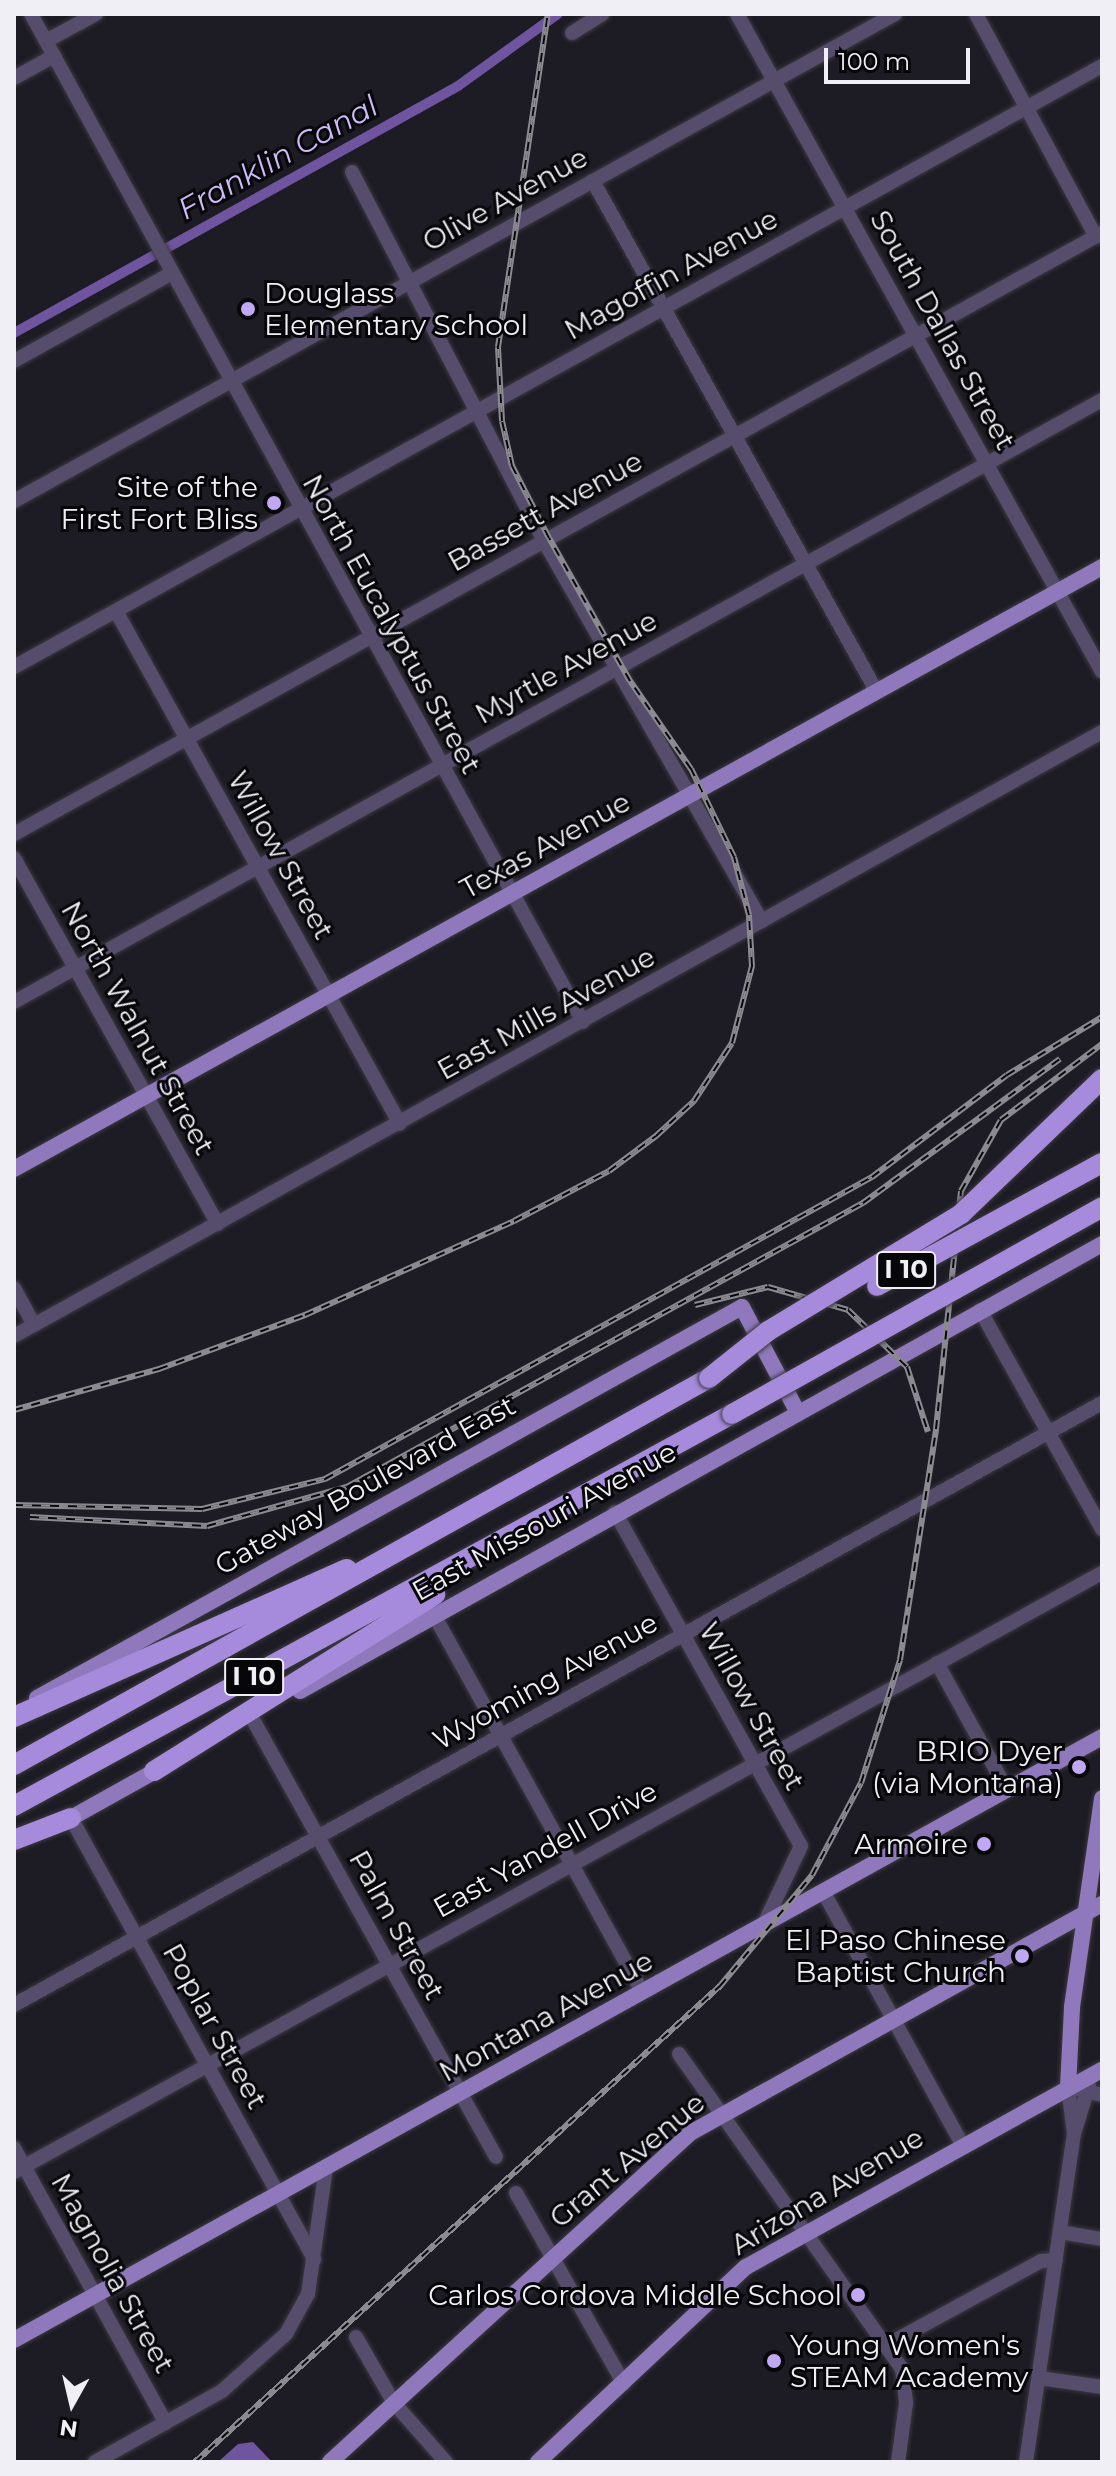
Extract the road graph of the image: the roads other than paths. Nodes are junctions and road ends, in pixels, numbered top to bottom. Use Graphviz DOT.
graph roads {
  1 [pos="31,14"];
  2 [pos="96,14"];
  3 [pos="603,14"];
  4 [pos="737,14"];
  5 [pos="895,14"];
  6 [pos="976,14"];
  7 [pos="572,33"];
  8 [pos="46,41"];
  9 [pos="54,56"];
  10 [pos="1102,66"];
  11 [pos="14,78"];
  12 [pos="774,81"];
  13 [pos="1027,107"];
  14 [pos="352,172"];
  15 [pos="593,181"];
  16 [pos="845,207"];
  17 [pos="1099,235"];
  18 [pos="161,257"];
  19 [pos="410,281"];
  20 [pos="663,308"];
  21 [pos="916,336"];
  22 [pos="14,361"];
  23 [pos="229,382"];
  24 [pos="1102,400"];
  25 [pos="481,409"];
  26 [pos="734,436"];
  27 [pos="987,464"];
  28 [pos="14,501"];
  29 [pos="299,509"];
  30 [pos="544,541"];
  31 [pos="805,564"];
  32 [pos="1102,567"];
  33 [pos="1058,591"];
  34 [pos="116,611"];
  35 [pos="369,638"];
  36 [pos="14,667"];
  37 [pos="618,669"];
  38 [pos="1102,672"];
  39 [pos="877,692"];
  40 [pos="1102,732"];
  41 [pos="187,739"];
  42 [pos="440,766"];
  43 [pos="689,796"];
  44 [pos="14,834"];
  45 [pos="14,858"];
  46 [pos="258,867"];
  47 [pos="510,894"];
  48 [pos="762,921"];
  49 [pos="75,968"];
  50 [pos="328,995"];
  51 [pos="14,1002"];
  52 [pos="583,1022"];
  53 [pos="1102,1079"];
  54 [pos="144,1097"];
  55 [pos="400,1124"];
  56 [pos="1102,1163"];
  57 [pos="14,1169"];
  58 [pos="1102,1207"];
  59 [pos="218,1224"];
  60 [pos="1102,1244"];
  61 [pos="14,1288"];
  62 [pos="980,1310"];
  63 [pos="34,1325"];
  64 [pos="14,1336"];
  65 [pos="709,1378"];
  66 [pos="1102,1403"];
  67 [pos="796,1409"];
  68 [pos="1047,1433"];
  69 [pos="615,1512"];
  70 [pos="1102,1529"];
  71 [pos="418,1542"];
  72 [pos="493,1548"];
  73 [pos="1102,1573"];
  74 [pos="433,1613"];
  75 [pos="683,1635"];
  76 [pos="937,1663"];
  77 [pos="14,1710"];
  78 [pos="14,1717"];
  79 [pos="252,1718"];
  80 [pos="500,1736"];
  81 [pos="1102,1737"];
  82 [pos="755,1764"];
  83 [pos="14,1765"];
  84 [pos="154,1771"];
  85 [pos="1007,1790"];
  86 [pos="1102,1798"];
  87 [pos="14,1806"];
  88 [pos="71,1818"];
  89 [pos="318,1837"];
  90 [pos="14,1840"];
  91 [pos="14,1849"];
  92 [pos="572,1864"];
  93 [pos="824,1893"];
  94 [pos="1102,1904"];
  95 [pos="1085,1913"];
  96 [pos="763,1926"];
  97 [pos="136,1938"];
  98 [pos="389,1964"];
  99 [pos="642,1992"];
  100 [pos="14,2005"];
  101 [pos="893,2018"];
  102 [pos="679,2054"];
  103 [pos="207,2066"];
  104 [pos="1095,2083"];
  105 [pos="1068,2087"];
  106 [pos="460,2092"];
  107 [pos="719,2114"];
  108 [pos="1074,2134"];
  109 [pos="961,2142"];
  110 [pos="14,2148"];
  111 [pos="496,2157"];
  112 [pos="326,2167"];
  113 [pos="19,2169"];
  114 [pos="278,2193"];
  115 [pos="516,2193"];
  116 [pos="802,2231"];
  117 [pos="1060,2232"];
  118 [pos="1102,2239"];
  119 [pos="552,2257"];
  120 [pos="314,2259"];
  121 [pos="1056,2260"];
  122 [pos="96,2294"];
  123 [pos="356,2337"];
  124 [pos="14,2340"];
  125 [pos="885,2346"];
  126 [pos="1039,2378"];
  127 [pos="624,2384"];
  128 [pos="1102,2387"];
  129 [pos="394,2403"];
  130 [pos="166,2423"];
  131 [pos="95,2462"];
  132 [pos="330,2462"];
  133 [pos="446,2462"];
  134 [pos="538,2462"];
  135 [pos="898,2462"];
  136 [pos="1026,2462"];
  1 -- 8 [label="street, North Eucalyptus Street"];
  2 -- 8 [label="street"];
  3 -- 7 [label="street"];
  4 -- 12 [label="street, South Dallas Street"];
  5 -- 12 [label="street, Olive Avenue"];
  6 -- 13 [label="street"];
  8 -- 9 [label="street, North Eucalyptus Street"];
  9 -- 11 [label="street"];
  9 -- 18 [label="street, North Eucalyptus Street"];
  10 -- 13 [label="street, Magoffin Avenue"];
  12 -- 15 [label="street, Olive Avenue"];
  12 -- 16 [label="street, South Dallas Street"];
  13 -- 16 [label="street, Magoffin Avenue"];
  13 -- 17 [label="street"];
  14 -- 19 [label="street"];
  15 -- 19 [label="street, Olive Avenue"];
  15 -- 20 [label="street"];
  16 -- 20 [label="street, Magoffin Avenue"];
  16 -- 21 [label="street, South Dallas Street"];
  17 -- 21 [label="street, Bassett Avenue"];
  18 -- 22 [label="street"];
  18 -- 23 [label="street, North Eucalyptus Street"];
  19 -- 23 [label="street, Olive Avenue"];
  19 -- 25 [label="street"];
  20 -- 25 [label="street, Magoffin Avenue"];
  20 -- 26 [label="street"];
  21 -- 26 [label="street, Bassett Avenue"];
  21 -- 27 [label="street, South Dallas Street"];
  23 -- 28 [label="street, Olive Avenue"];
  23 -- 29 [label="street, North Eucalyptus Street"];
  24 -- 27 [label="street, Myrtle Avenue"];
  25 -- 29 [label="street, Magoffin Avenue"];
  25 -- 30 [label="street"];
  26 -- 30 [label="street, Bassett Avenue"];
  26 -- 31 [label="street"];
  27 -- 31 [label="street, Myrtle Avenue"];
  27 -- 33 [label="street, South Dallas Street"];
  29 -- 34 [label="street, Magoffin Avenue"];
  29 -- 35 [label="street, North Eucalyptus Street"];
  30 -- 35 [label="street, Bassett Avenue"];
  30 -- 37 [label="street"];
  31 -- 37 [label="street, Myrtle Avenue"];
  31 -- 39 [label="street"];
  32 -- 33 [label="main road, Texas Avenue"];
  33 -- 38 [label="street, South Dallas Street"];
  33 -- 39 [label="main road, Texas Avenue"];
  34 -- 36 [label="street, Magoffin Avenue"];
  34 -- 41 [label="street, Willow Street"];
  35 -- 41 [label="street, Bassett Avenue"];
  35 -- 42 [label="street, North Eucalyptus Street"];
  37 -- 42 [label="street, Myrtle Avenue"];
  37 -- 43 [label="street"];
  39 -- 43 [label="main road, Texas Avenue"];
  40 -- 48 [label="street, East Mills Avenue"];
  41 -- 44 [label="street, Bassett Avenue"];
  41 -- 46 [label="street, Willow Street"];
  42 -- 46 [label="street, Myrtle Avenue"];
  42 -- 47 [label="street, North Eucalyptus Street"];
  43 -- 47 [label="main road, Texas Avenue"];
  43 -- 48 [label="street"];
  45 -- 49 [label="street, North Walnut Street"];
  46 -- 49 [label="street, Myrtle Avenue"];
  46 -- 50 [label="street, Willow Street"];
  47 -- 50 [label="main road, Texas Avenue"];
  47 -- 52 [label="street, North Eucalyptus Street"];
  48 -- 52 [label="street, East Mills Avenue"];
  49 -- 51 [label="street, Myrtle Avenue"];
  49 -- 54 [label="street, North Walnut Street"];
  50 -- 54 [label="main road, Texas Avenue"];
  50 -- 55 [label="street, Willow Street"];
  52 -- 55 [label="street, East Mills Avenue"];
  53 -- 65 [label="highway, bridge"];
  54 -- 57 [label="main road, Texas Avenue"];
  54 -- 59 [label="street, North Walnut Street"];
  55 -- 59 [label="street, East Mills Avenue"];
  56 -- 65 [label="highway, I 10, bridge"];
  58 -- 72 [label="highway, I 10, bridge"];
  59 -- 63 [label="street, East Mills Avenue"];
  60 -- 62 [label="main road, East Missouri Avenue"];
  61 -- 63 [label="street"];
  62 -- 67 [label="main road, East Missouri Avenue"];
  62 -- 68 [label="street"];
  63 -- 64 [label="street, East Mills Avenue"];
  65 -- 71 [label="highway, I 10"];
  66 -- 68 [label="street, Wyoming Avenue"];
  67 -- 69 [label="main road, East Missouri Avenue"];
  67 -- 77 [label="main road, Gateway Boulevard East"];
  68 -- 70 [label="street"];
  68 -- 75 [label="street, Wyoming Avenue"];
  69 -- 74 [label="main road, East Missouri Avenue"];
  69 -- 75 [label="street, Willow Street"];
  71 -- 78 [label="highway"];
  71 -- 83 [label="highway, I 10"];
  72 -- 84 [label="highway"];
  72 -- 87 [label="highway, I 10"];
  73 -- 76 [label="street, East Yandell Drive"];
  74 -- 79 [label="main road, East Missouri Avenue"];
  74 -- 80 [label="street"];
  75 -- 80 [label="street, Wyoming Avenue"];
  75 -- 82 [label="street, Willow Street"];
  76 -- 82 [label="street, East Yandell Drive"];
  76 -- 85 [label="street"];
  79 -- 84 [label="main road, East Missouri Avenue"];
  79 -- 89 [label="street, Palm Street"];
  80 -- 89 [label="street, Wyoming Avenue"];
  80 -- 92 [label="street"];
  81 -- 85 [label="main road, Montana Avenue"];
  82 -- 92 [label="street, East Yandell Drive"];
  82 -- 96 [label="street, Willow Street"];
  84 -- 88 [label="main road, East Missouri Avenue"];
  85 -- 93 [label="main road, Montana Avenue"];
  86 -- 95 [label="main road"];
  88 -- 90 [label="highway"];
  88 -- 91 [label="main road, East Missouri Avenue"];
  88 -- 97 [label="street, Poplar Street"];
  89 -- 97 [label="street, Wyoming Avenue"];
  89 -- 98 [label="street, Palm Street"];
  92 -- 98 [label="street, East Yandell Drive"];
  92 -- 99 [label="street"];
  93 -- 96 [label="main road, Montana Avenue"];
  93 -- 101 [label="street"];
  94 -- 95 [label="main road, Grant Avenue"];
  95 -- 101 [label="main road, Grant Avenue"];
  95 -- 105 [label="main road"];
  96 -- 99 [label="main road, Montana Avenue"];
  97 -- 100 [label="street, Wyoming Avenue"];
  97 -- 103 [label="street, Poplar Street"];
  98 -- 103 [label="street, East Yandell Drive"];
  98 -- 106 [label="street, Palm Street"];
  99 -- 106 [label="main road, Montana Avenue"];
  101 -- 107 [label="main road, Grant Avenue"];
  101 -- 109 [label="street"];
  102 -- 107 [label="street"];
  103 -- 113 [label="street, East Yandell Drive"];
  103 -- 114 [label="street, Poplar Street"];
  104 -- 105 [label="main road, Arizona Avenue"];
  104 -- 108 [label="street"];
  105 -- 108 [label="street"];
  105 -- 109 [label="main road, Arizona Avenue"];
  106 -- 111 [label="street, Palm Street"];
  106 -- 112 [label="main road, Montana Avenue"];
  107 -- 116 [label="street"];
  107 -- 119 [label="main road, Grant Avenue"];
  108 -- 117 [label="street"];
  109 -- 116 [label="main road, Arizona Avenue"];
  110 -- 113 [label="street, Magnolia Street"];
  112 -- 114 [label="main road, Montana Avenue"];
  112 -- 120 [label="street"];
  113 -- 122 [label="street, Magnolia Street"];
  114 -- 120 [label="street, Poplar Street"];
  114 -- 122 [label="main road, Montana Avenue"];
  115 -- 119 [label="street"];
  116 -- 125 [label="street"];
  116 -- 127 [label="main road, Arizona Avenue"];
  117 -- 118 [label="street"];
  117 -- 121 [label="street"];
  119 -- 127 [label="street"];
  119 -- 129 [label="main road, Grant Avenue"];
  120 -- 130 [label="street"];
  121 -- 125 [label="street"];
  121 -- 126 [label="street"];
  122 -- 124 [label="main road, Montana Avenue"];
  122 -- 130 [label="street, Magnolia Street"];
  123 -- 129 [label="street"];
  125 -- 135 [label="street"];
  126 -- 128 [label="street"];
  126 -- 136 [label="street"];
  127 -- 134 [label="main road, Arizona Avenue"];
  129 -- 132 [label="main road, Grant Avenue"];
  129 -- 133 [label="street"];
  130 -- 131 [label="street"];
}
